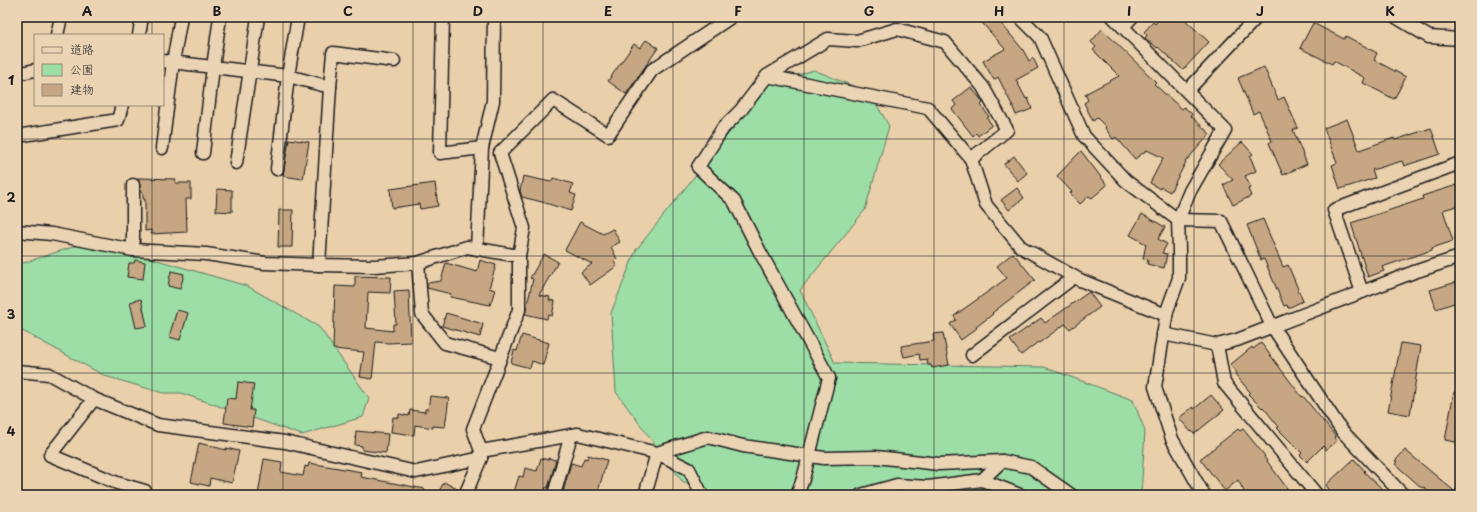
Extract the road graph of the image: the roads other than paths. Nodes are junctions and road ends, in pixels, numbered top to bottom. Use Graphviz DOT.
graph roads {
  1 [pos="61,17"];
  2 [pos="142,17"];
  3 [pos="181,17"];
  4 [pos="220,17"];
  5 [pos="258,17"];
  6 [pos="298,17"];
  7 [pos="443,17"];
  8 [pos="494,17"];
  9 [pos="731,17"];
  10 [pos="1020,17"];
  11 [pos="1113,17"];
  12 [pos="1132,17"];
  13 [pos="1257,17"];
  14 [pos="1396,17"];
  15 [pos="1123,27"];
  16 [pos="57,34"];
  17 [pos="139,34"];
  18 [pos="1460,39"];
  19 [pos="168,61"];
  20 [pos="394,61"];
  21 [pos="213,67"];
  22 [pos="34,70"];
  23 [pos="250,71"];
  24 [pos="17,74"];
  25 [pos="288,76"];
  26 [pos="767,76"];
  27 [pos="330,87"];
  28 [pos="1187,91"];
  29 [pos="122,106"];
  30 [pos="17,136"];
  31 [pos="162,148"];
  32 [pos="482,148"];
  33 [pos="203,153"];
  34 [pos="971,159"];
  35 [pos="236,163"];
  36 [pos="1460,163"];
  37 [pos="277,169"];
  38 [pos="133,184"];
  39 [pos="1178,220"];
  40 [pos="17,231"];
  41 [pos="477,249"];
  42 [pos="133,250"];
  43 [pos="519,256"];
  44 [pos="1460,257"];
  45 [pos="418,263"];
  46 [pos="319,265"];
  47 [pos="1074,276"];
  48 [pos="1362,292"];
  49 [pos="1166,315"];
  50 [pos="1272,326"];
  51 [pos="1163,334"];
  52 [pos="1217,345"];
  53 [pos="972,355"];
  54 [pos="500,358"];
  55 [pos="17,371"];
  56 [pos="94,399"];
  57 [pos="571,435"];
  58 [pos="657,453"];
  59 [pos="481,454"];
  60 [pos="809,455"];
  61 [pos="1002,461"];
  62 [pos="982,480"];
  63 [pos="145,491"];
  64 [pos="926,491"];
  65 [pos="465,495"];
  66 [pos="554,495"];
  67 [pos="645,495"];
  68 [pos="702,495"];
  69 [pos="797,495"];
  70 [pos="861,495"];
  71 [pos="1020,495"];
  72 [pos="1072,495"];
  73 [pos="1204,495"];
  74 [pos="1317,495"];
  75 [pos="1403,495"];
  1 -- 16 [label="street"];
  2 -- 17 [label="street"];
  3 -- 19 [label="street"];
  4 -- 21 [label="street"];
  5 -- 23 [label="street"];
  6 -- 25 [label="street"];
  7 -- 32 [label="street"];
  8 -- 32 [label="street"];
  9 -- 43 [label="street"];
  10 -- 39 [label="street"];
  11 -- 15 [label="street"];
  12 -- 15 [label="street"];
  13 -- 28 [label="street"];
  14 -- 18 [label="street"];
  15 -- 28 [label="street"];
  19 -- 21 [label="street"];
  19 -- 31 [label="street"];
  20 -- 27 [label="street"];
  21 -- 23 [label="street"];
  21 -- 33 [label="street"];
  22 -- 24 [label="street"];
  23 -- 25 [label="street"];
  23 -- 35 [label="street"];
  25 -- 27 [label="street"];
  25 -- 37 [label="street"];
  26 -- 34 [label="street"];
  26 -- 34 [label="street"];
  26 -- 60 [label="street"];
  27 -- 46 [label="street"];
  28 -- 39 [label="street"];
  29 -- 30 [label="street"];
  32 -- 41 [label="street"];
  34 -- 47 [label="street"];
  36 -- 48 [label="street"];
  38 -- 42 [label="street"];
  39 -- 49 [label="street"];
  39 -- 50 [label="street"];
  40 -- 42 [label="street"];
  41 -- 43 [label="street"];
  41 -- 45 [label="street"];
  42 -- 46 [label="street"];
  43 -- 54 [label="street"];
  44 -- 48 [label="street"];
  45 -- 46 [label="street"];
  45 -- 54 [label="street"];
  47 -- 49 [label="street"];
  47 -- 53 [label="street"];
  48 -- 50 [label="street"];
  49 -- 51 [label="street"];
  50 -- 52 [label="street"];
  50 -- 75 [label="street"];
  51 -- 52 [label="street"];
  51 -- 73 [label="street"];
  52 -- 74 [label="street"];
  54 -- 59 [label="street"];
  55 -- 56 [label="street"];
  56 -- 59 [label="street"];
  56 -- 63 [label="street"];
  57 -- 58 [label="street"];
  57 -- 59 [label="street"];
  57 -- 66 [label="street"];
  58 -- 60 [label="street"];
  58 -- 67 [label="street"];
  58 -- 68 [label="street"];
  59 -- 65 [label="street"];
  60 -- 61 [label="street"];
  60 -- 69 [label="street"];
  61 -- 62 [label="street"];
  61 -- 72 [label="street"];
  62 -- 64 [label="street"];
  62 -- 71 [label="street"];
  64 -- 70 [label="street"];
}
